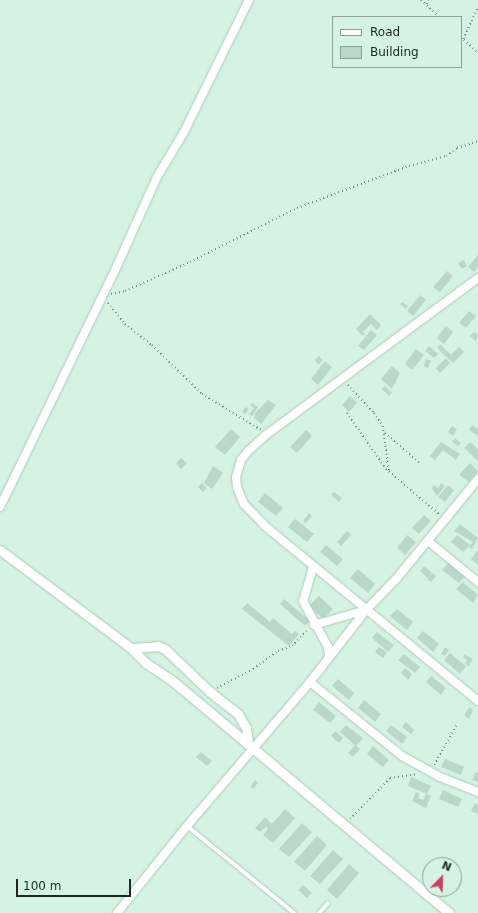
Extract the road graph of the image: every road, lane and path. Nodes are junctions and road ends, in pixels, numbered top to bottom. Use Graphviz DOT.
graph roads {
  1 [pos="249,0"];
  2 [pos="421,0"];
  3 [pos="428,0"];
  4 [pos="426,4"];
  5 [pos="478,7"];
  6 [pos="439,16"];
  7 [pos="464,39"];
  8 [pos="478,53"];
  9 [pos="478,141"];
  10 [pos="478,278"];
  11 [pos="103,295"];
  12 [pos="342,379"];
  13 [pos="347,413"];
  14 [pos="384,431"];
  15 [pos="267,434"];
  16 [pos="419,462"];
  17 [pos="390,473"];
  18 [pos="478,479"];
  19 [pos="0,507"];
  20 [pos="445,519"];
  21 [pos="428,541"];
  22 [pos="0,550"];
  23 [pos="313,567"];
  24 [pos="478,582"];
  25 [pos="366,610"];
  26 [pos="314,625"];
  27 [pos="131,648"];
  28 [pos="329,656"];
  29 [pos="310,682"];
  30 [pos="210,692"];
  31 [pos="478,701"];
  32 [pos="457,724"];
  33 [pos="251,745"];
  34 [pos="423,768"];
  35 [pos="431,772"];
  36 [pos="478,792"];
  37 [pos="343,825"];
  38 [pos="187,826"];
  39 [pos="328,903"];
  40 [pos="117,913"];
  41 [pos="294,913"];
  42 [pos="319,913"];
  43 [pos="449,913"];
  1 -- 11 [label="street"];
  2 -- 4 [label="path"];
  3 -- 4 [label="path"];
  4 -- 6 [label="path"];
  5 -- 7 [label="path"];
  7 -- 8 [label="path"];
  9 -- 11 [label="path"];
  10 -- 12 [label="street"];
  11 -- 15 [label="path"];
  11 -- 19 [label="street"];
  12 -- 14 [label="path"];
  12 -- 15 [label="street"];
  13 -- 17 [label="path"];
  14 -- 16 [label="path"];
  14 -- 17 [label="path"];
  15 -- 23 [label="street"];
  17 -- 20 [label="path"];
  18 -- 20 [label="street"];
  20 -- 21 [label="street"];
  21 -- 24 [label="street"];
  21 -- 25 [label="street"];
  22 -- 27 [label="street"];
  23 -- 25 [label="street"];
  23 -- 26 [label="street"];
  25 -- 26 [label="street"];
  25 -- 28 [label="street"];
  25 -- 31 [label="street"];
  26 -- 28 [label="street"];
  26 -- 30 [label="path"];
  27 -- 30 [label="street"];
  27 -- 33 [label="street"];
  28 -- 29 [label="street"];
  29 -- 33 [label="street"];
  29 -- 34 [label="street"];
  30 -- 33 [label="street"];
  32 -- 35 [label="path"];
  33 -- 37 [label="street"];
  33 -- 38 [label="street"];
  34 -- 35 [label="street"];
  34 -- 37 [label="path"];
  35 -- 36 [label="street"];
  37 -- 43 [label="street"];
  38 -- 40 [label="street"];
  38 -- 41 [label="lane"];
  39 -- 42 [label="lane"];
}
